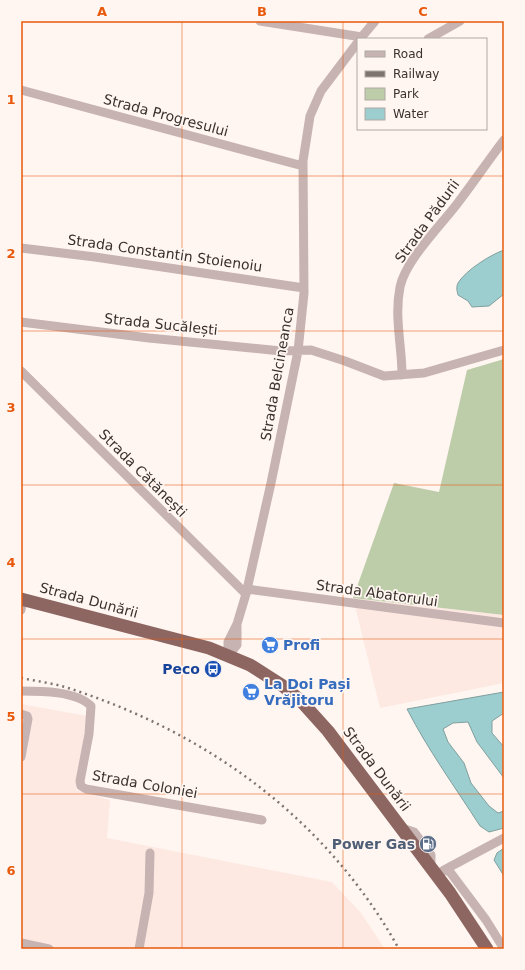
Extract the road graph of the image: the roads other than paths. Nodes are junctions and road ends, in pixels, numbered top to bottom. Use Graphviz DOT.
graph roads {
  1 [pos="260,21"];
  2 [pos="375,21"];
  3 [pos="460,21"];
  4 [pos="357,38"];
  5 [pos="361,38"];
  6 [pos="430,38"];
  7 [pos="357,43"];
  8 [pos="348,54"];
  9 [pos="357,56"];
  10 [pos="21,90"];
  11 [pos="504,140"];
  12 [pos="303,166"];
  13 [pos="21,248"];
  14 [pos="304,288"];
  15 [pos="21,322"];
  16 [pos="298,350"];
  17 [pos="504,350"];
  18 [pos="21,371"];
  19 [pos="402,375"];
  20 [pos="246,592"];
  21 [pos="22,603"];
  22 [pos="504,623"];
  23 [pos="228,656"];
  24 [pos="21,691"];
  25 [pos="21,714"];
  26 [pos="21,757"];
  27 [pos="262,820"];
  28 [pos="504,838"];
  29 [pos="150,853"];
  30 [pos="437,871"];
  31 [pos="21,943"];
  32 [pos="49,949"];
  33 [pos="139,949"];
  34 [pos="487,949"];
  35 [pos="504,949"];
  1 -- 4 [label="street"];
  2 -- 5 [label="street, Strada Belcineanca"];
  3 -- 6 [label="street"];
  7 -- 8 [label="street, Strada Belcineanca"];
  8 -- 9 [label="street"];
  8 -- 12 [label="street, Strada Belcineanca"];
  10 -- 12 [label="street, Strada Progresului"];
  11 -- 19 [label="street, Strada Pădurii"];
  12 -- 14 [label="street, Strada Belcineanca"];
  13 -- 14 [label="street, Strada Constantin Stoienoiu"];
  14 -- 16 [label="street, Strada Belcineanca"];
  15 -- 16 [label="street, Strada Sucălești"];
  16 -- 19 [label="street, Strada Sucălești"];
  16 -- 20 [label="street, Strada Belcineanca"];
  17 -- 19 [label="street, Strada Sucălești"];
  18 -- 20 [label="street, Strada Cătănești"];
  20 -- 22 [label="street, Strada Abatorului"];
  20 -- 23 [label="street, Strada Belcineanca"];
  21 -- 23 [label="highway, Strada Dunării"];
  23 -- 30 [label="highway, Strada Dunării"];
  24 -- 27 [label="street, Strada Coloniei"];
  25 -- 26 [label="street"];
  28 -- 30 [label="street"];
  29 -- 33 [label="street"];
  30 -- 34 [label="highway, Strada Dunării"];
  30 -- 35 [label="street"];
  31 -- 32 [label="street"];
}
